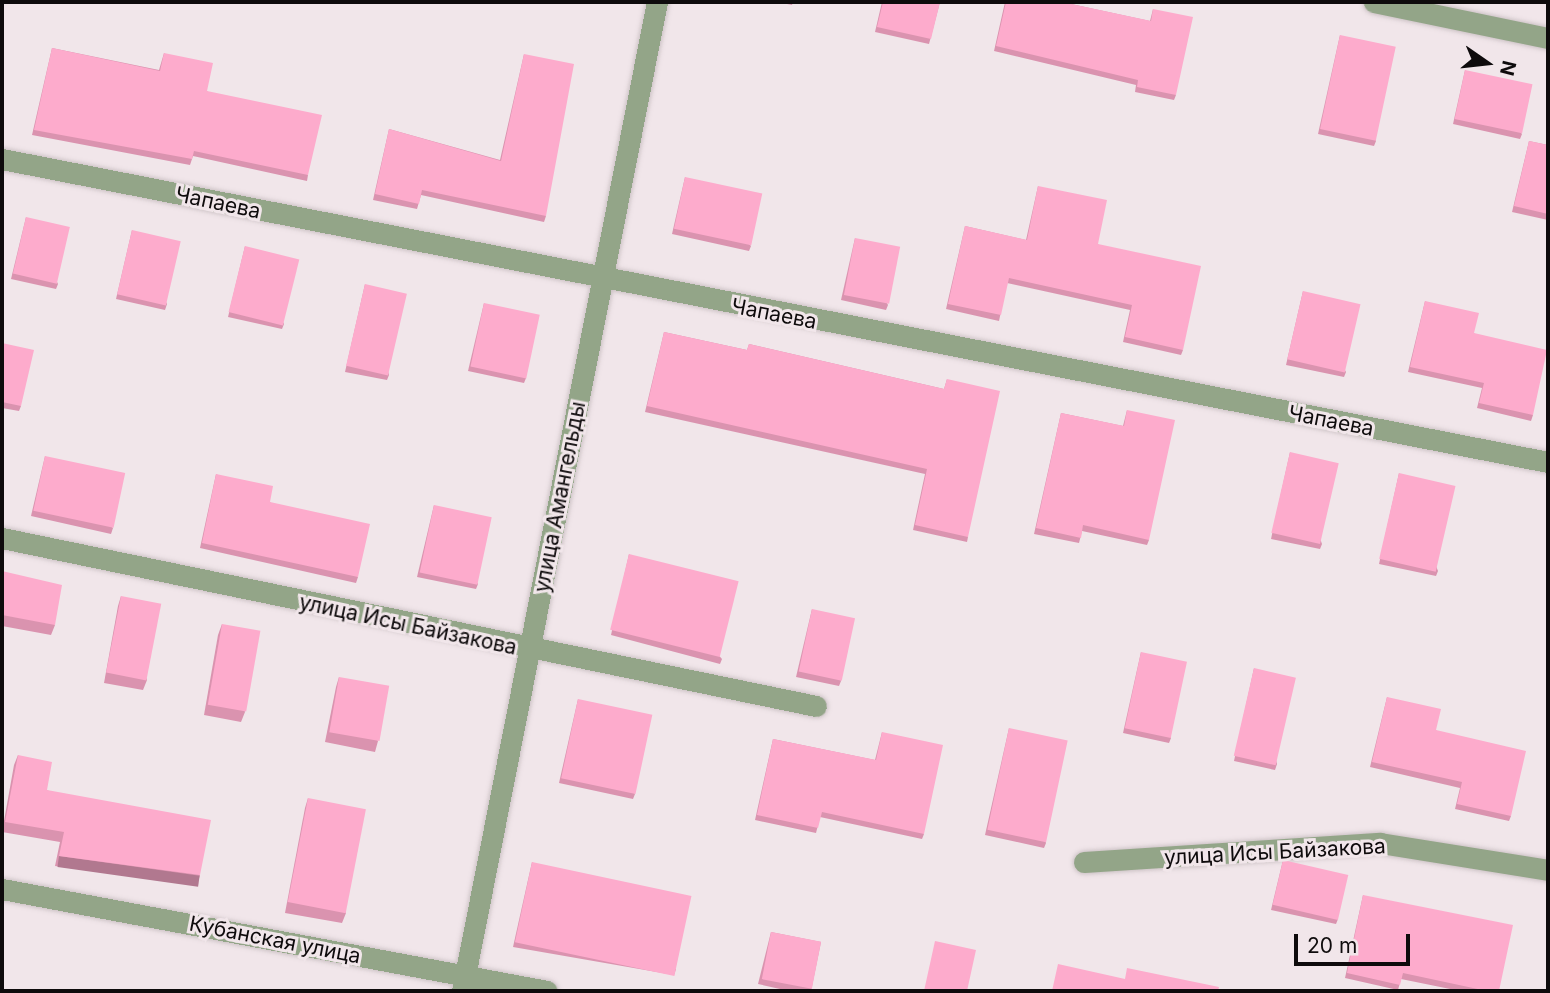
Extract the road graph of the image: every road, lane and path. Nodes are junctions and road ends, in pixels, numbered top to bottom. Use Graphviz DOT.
graph roads {
  1 [pos="657,2"];
  2 [pos="1374,2"];
  3 [pos="1548,38"];
  4 [pos="2,159"];
  5 [pos="602,281"];
  6 [pos="1548,462"];
  7 [pos="2,538"];
  8 [pos="530,650"];
  9 [pos="816,706"];
  10 [pos="1084,862"];
  11 [pos="1548,870"];
  12 [pos="2,889"];
  13 [pos="464,984"];
  14 [pos="547,991"];
  1 -- 5 [label="street, улица Амангельды"];
  2 -- 3 [label="street"];
  4 -- 5 [label="street, Чапаева"];
  5 -- 6 [label="street, Чапаева"];
  5 -- 8 [label="street, улица Амангельды"];
  7 -- 8 [label="street, улица Исы Байзакова"];
  8 -- 9 [label="street, улица Исы Байзакова"];
  8 -- 13 [label="street, улица Амангельды"];
  10 -- 11 [label="street, улица Исы Байзакова"];
  12 -- 13 [label="street, Кубанская улица"];
  13 -- 14 [label="street, Кубанская улица"];
}
